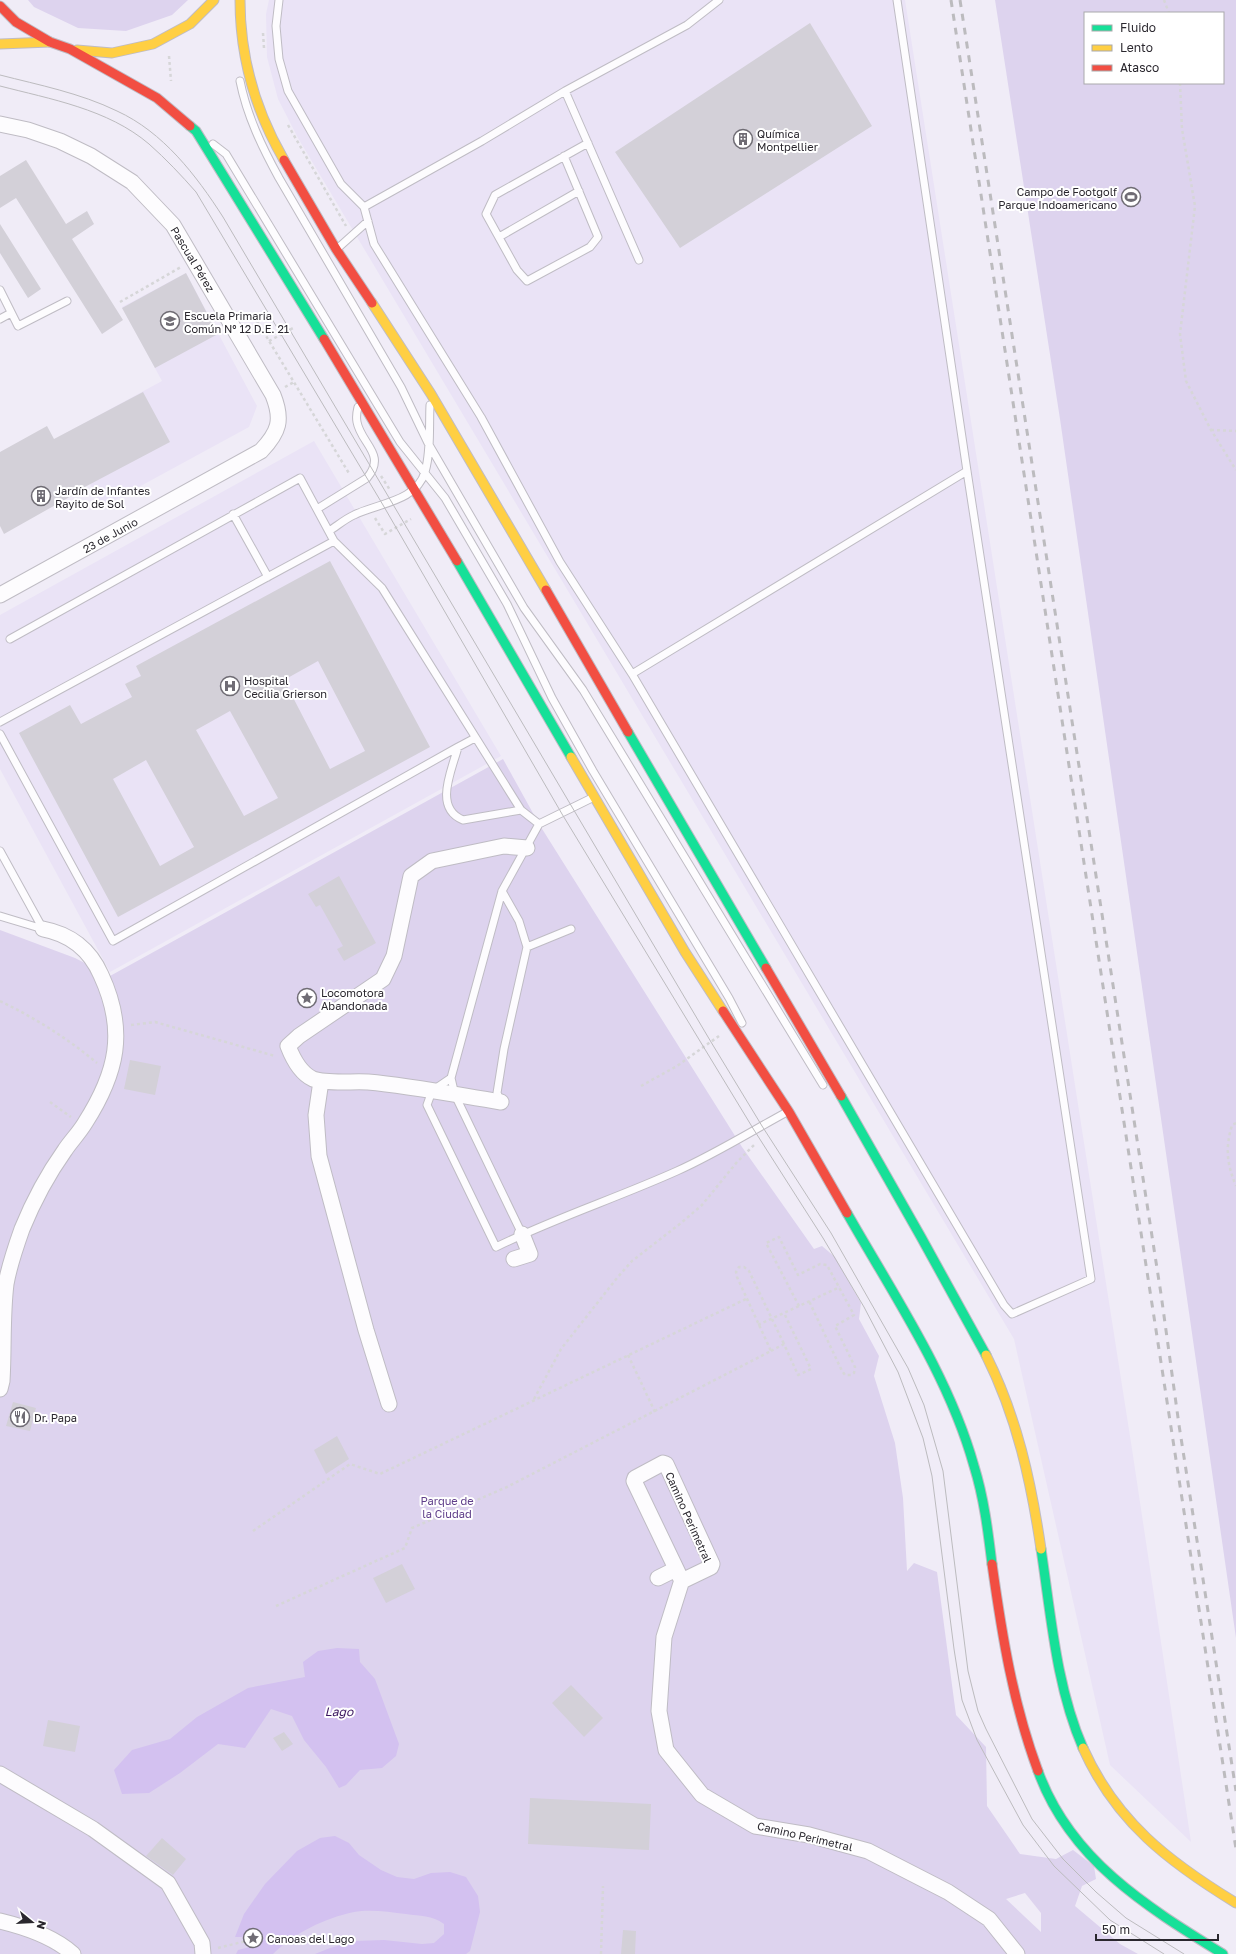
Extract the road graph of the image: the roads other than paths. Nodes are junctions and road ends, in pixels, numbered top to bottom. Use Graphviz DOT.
graph roads {
  1 [pos="214,0"];
  2 [pos="240,0"];
  3 [pos="279,0"];
  4 [pos="719,0"];
  5 [pos="897,0"];
  6 [pos="0,6"];
  7 [pos="240,22"];
  8 [pos="50,42"];
  9 [pos="0,44"];
  10 [pos="70,49"];
  11 [pos="237,57"];
  12 [pos="238,71"];
  13 [pos="565,91"];
  14 [pos="0,124"];
  15 [pos="196,131"];
  16 [pos="588,143"];
  17 [pos="564,156"];
  18 [pos="579,191"];
  19 [pos="364,207"];
  20 [pos="368,221"];
  21 [pos="499,237"];
  22 [pos="336,249"];
  23 [pos="639,260"];
  24 [pos="0,290"];
  25 [pos="67,301"];
  26 [pos="11,313"];
  27 [pos="0,319"];
  28 [pos="431,394"];
  29 [pos="358,398"];
  30 [pos="428,443"];
  31 [pos="261,451"];
  32 [pos="967,471"];
  33 [pos="424,473"];
  34 [pos="414,489"];
  35 [pos="316,509"];
  36 [pos="234,514"];
  37 [pos="329,532"];
  38 [pos="334,541"];
  39 [pos="268,578"];
  40 [pos="0,595"];
  41 [pos="10,639"];
  42 [pos="632,674"];
  43 [pos="0,722"];
  44 [pos="0,734"];
  45 [pos="475,738"];
  46 [pos="458,747"];
  47 [pos="594,797"];
  48 [pos="521,810"];
  49 [pos="539,824"];
  50 [pos="527,848"];
  51 [pos="0,851"];
  52 [pos="502,891"];
  53 [pos="0,916"];
  54 [pos="42,929"];
  55 [pos="571,929"];
  56 [pos="527,947"];
  57 [pos="450,1078"];
  58 [pos="321,1081"];
  59 [pos="432,1091"];
  60 [pos="828,1092"];
  61 [pos="455,1095"];
  62 [pos="501,1102"];
  63 [pos="837,1105"];
  64 [pos="789,1112"];
  65 [pos="891,1182"];
  66 [pos="522,1234"];
  67 [pos="514,1259"];
  68 [pos="0,1389"];
  69 [pos="389,1404"];
  70 [pos="679,1574"];
  71 [pos="658,1578"];
  72 [pos="0,1774"];
  73 [pos="1236,1903"];
  74 [pos="0,1921"];
  75 [pos="203,1952"];
  76 [pos="1222,1953"];
  77 [pos="73,1954"];
  78 [pos="1017,1954"];
  1 -- 10 [label="main road"];
  2 -- 7 [label="main road"];
  3 -- 19 [label="lane"];
  4 -- 13 [label="lane"];
  5 -- 32 [label="lane"];
  6 -- 8 [label="main road"];
  7 -- 11 [label="lane"];
  7 -- 22 [label="main road"];
  8 -- 9 [label="main road"];
  8 -- 10 [label="main road"];
  10 -- 15 [label="main road"];
  12 -- 30 [label="lane"];
  13 -- 16 [label="lane"];
  13 -- 19 [label="lane"];
  14 -- 31 [label="street, Pascual Pérez"];
  15 -- 29 [label="main road"];
  15 -- 33 [label="lane"];
  16 -- 17 [label="lane"];
  16 -- 23 [label="lane"];
  17 -- 18 [label="lane"];
  17 -- 21 [label="lane"];
  18 -- 21 [label="lane"];
  18 -- 21 [label="lane"];
  19 -- 20 [label="lane"];
  20 -- 22 [label="lane"];
  20 -- 42 [label="lane"];
  22 -- 28 [label="main road"];
  24 -- 26 [label="lane"];
  25 -- 26 [label="lane"];
  26 -- 27 [label="lane"];
  28 -- 30 [label="lane"];
  28 -- 65 [label="main road"];
  29 -- 34 [label="main road"];
  29 -- 35 [label="lane"];
  30 -- 33 [label="lane"];
  30 -- 60 [label="lane"];
  31 -- 40 [label="street, 23 de Junio"];
  32 -- 42 [label="lane"];
  32 -- 42 [label="lane"];
  33 -- 34 [label="lane"];
  33 -- 64 [label="lane"];
  34 -- 37 [label="lane"];
  34 -- 47 [label="main road"];
  35 -- 36 [label="lane"];
  35 -- 37 [label="lane"];
  36 -- 39 [label="lane"];
  36 -- 41 [label="lane"];
  37 -- 38 [label="lane"];
  38 -- 39 [label="lane"];
  38 -- 45 [label="lane"];
  39 -- 43 [label="lane"];
  44 -- 46 [label="lane"];
  45 -- 46 [label="lane"];
  45 -- 48 [label="lane"];
  46 -- 48 [label="lane"];
  47 -- 49 [label="lane"];
  47 -- 64 [label="main road"];
  48 -- 49 [label="lane"];
  49 -- 50 [label="lane"];
  50 -- 52 [label="lane"];
  50 -- 58 [label="street"];
  51 -- 54 [label="lane"];
  52 -- 56 [label="lane"];
  52 -- 57 [label="lane"];
  53 -- 54 [label="lane"];
  54 -- 68 [label="street"];
  55 -- 56 [label="lane"];
  56 -- 62 [label="lane"];
  57 -- 59 [label="lane"];
  57 -- 61 [label="lane"];
  58 -- 59 [label="street"];
  58 -- 69 [label="street"];
  59 -- 61 [label="street"];
  59 -- 66 [label="lane"];
  61 -- 62 [label="street"];
  61 -- 66 [label="lane"];
  63 -- 65 [label="lane"];
  64 -- 66 [label="lane"];
  64 -- 76 [label="main road"];
  65 -- 73 [label="main road"];
  66 -- 67 [label="street"];
  70 -- 70 [label="street, Camino Perimetral"];
  70 -- 71 [label="street"];
  70 -- 78 [label="street, Camino Perimetral"];
  72 -- 75 [label="street"];
  74 -- 77 [label="street"];
}
